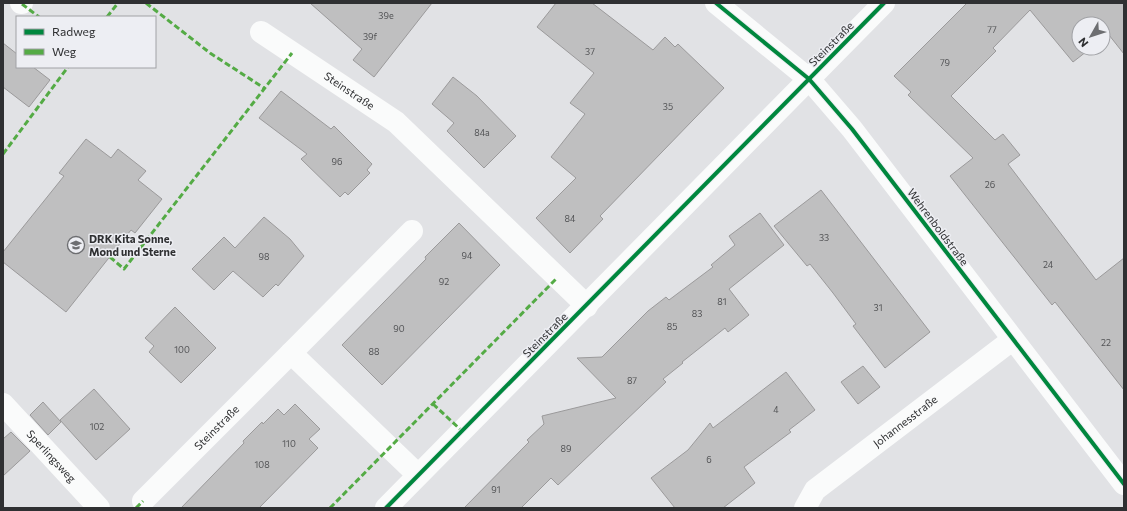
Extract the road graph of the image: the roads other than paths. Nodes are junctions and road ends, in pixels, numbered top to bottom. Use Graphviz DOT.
graph roads {
  1 [pos="716,3"];
  2 [pos="884,3"];
  3 [pos="261,32"];
  4 [pos="809,79"];
  5 [pos="412,231"];
  6 [pos="587,306"];
  7 [pos="1012,340"];
  8 [pos="291,353"];
  9 [pos="3,404"];
  10 [pos="418,475"];
  11 [pos="1124,484"];
  12 [pos="143,502"];
  13 [pos="99,508"];
  14 [pos="386,508"];
  15 [pos="805,508"];
  1 -- 4 [label="street, Wehrenboldstraße"];
  2 -- 4 [label="street, Steinstraße"];
  3 -- 6 [label="street, Steinstraße"];
  4 -- 6 [label="street, Steinstraße"];
  4 -- 7 [label="street, Wehrenboldstraße"];
  5 -- 8 [label="street, Steinstraße"];
  6 -- 10 [label="street, Steinstraße"];
  7 -- 11 [label="street, Wehrenboldstraße"];
  7 -- 15 [label="street, Johannesstraße"];
  8 -- 10 [label="street"];
  8 -- 12 [label="street, Steinstraße"];
  9 -- 13 [label="street, Sperlingsweg"];
  10 -- 14 [label="street, Steinstraße"];
}
